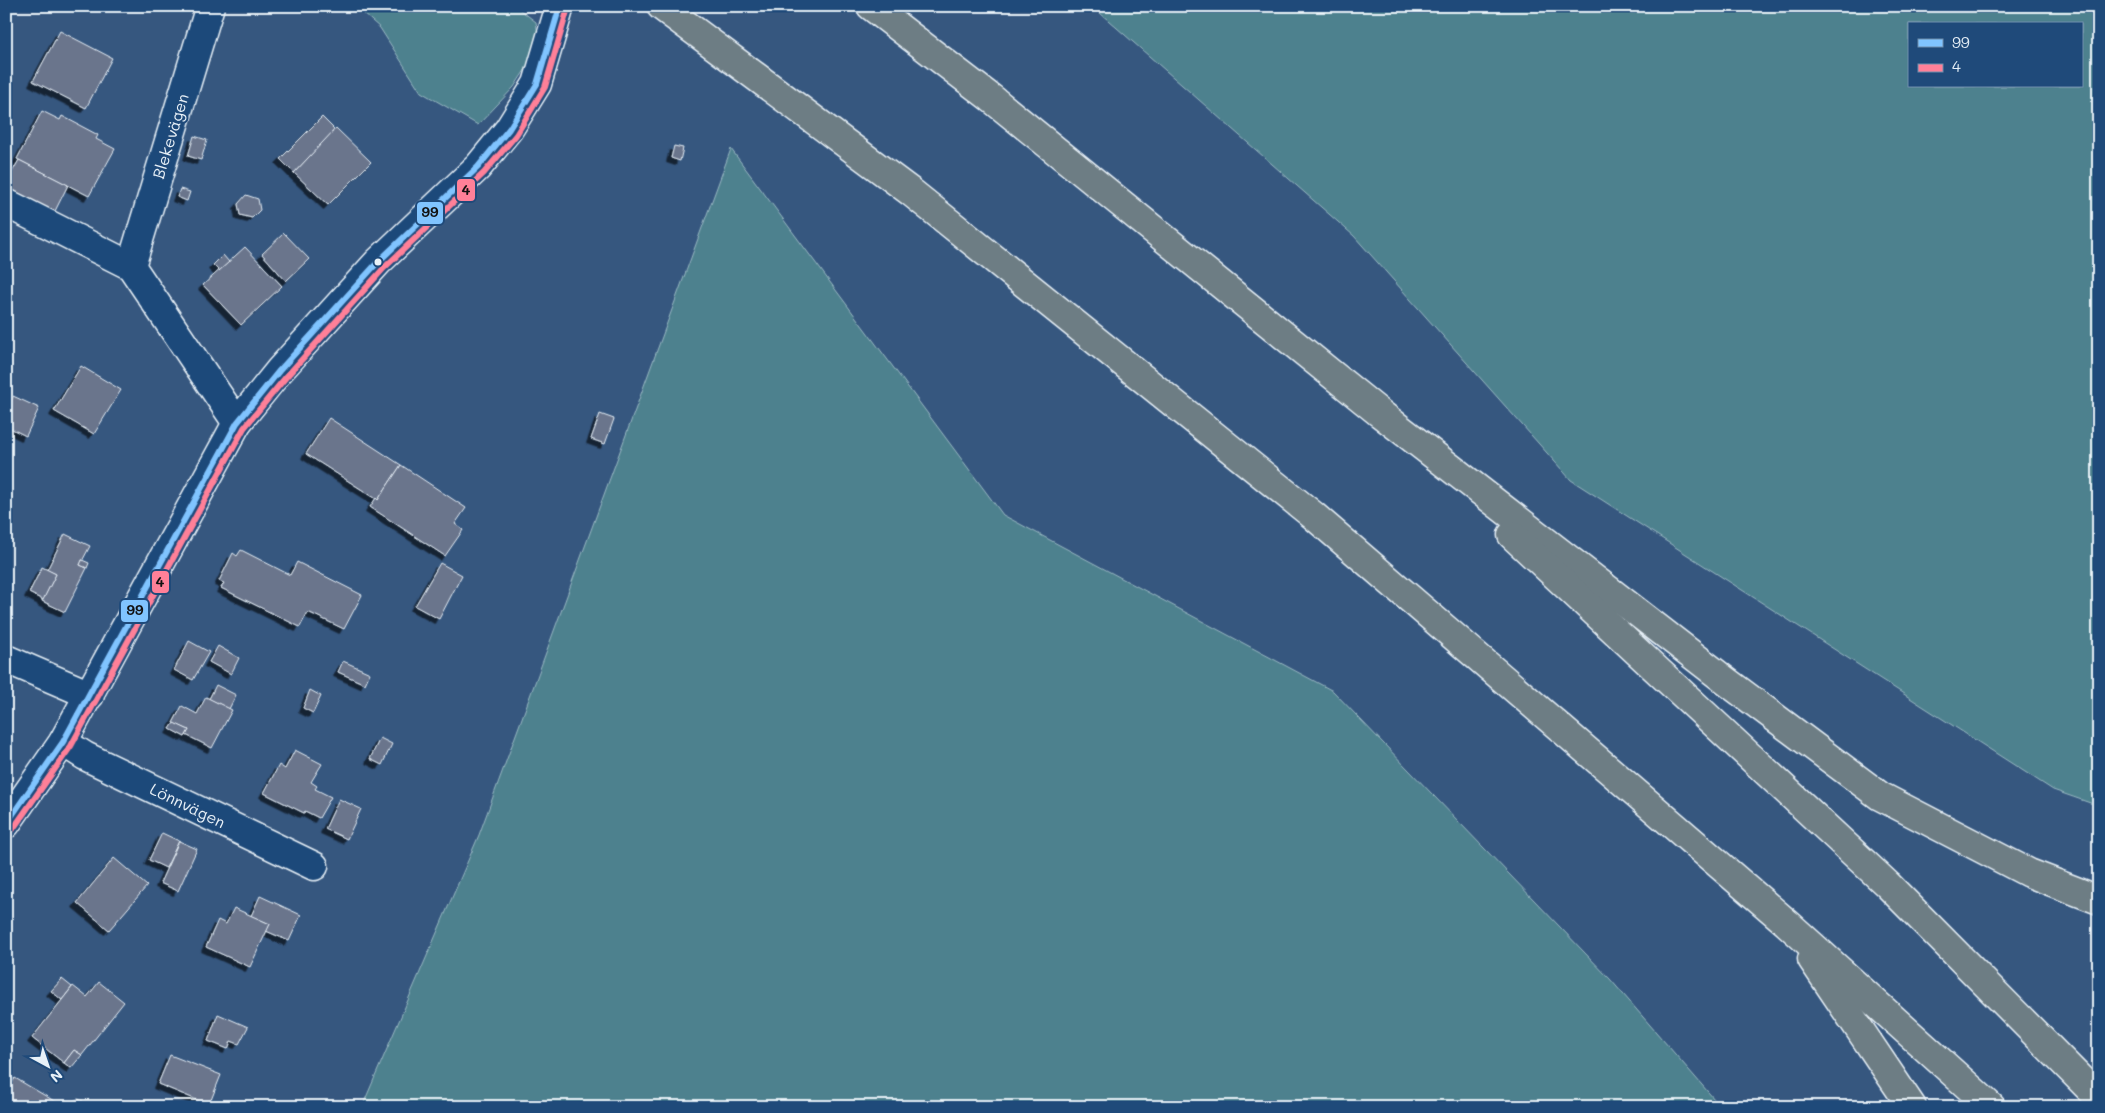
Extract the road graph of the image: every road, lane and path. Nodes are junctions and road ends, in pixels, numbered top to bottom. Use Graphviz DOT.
graph roads {
  1 [pos="210,6"];
  2 [pos="662,6"];
  3 [pos="871,6"];
  4 [pos="560,7"];
  5 [pos="6,204"];
  6 [pos="131,266"];
  7 [pos="1381,414"];
  8 [pos="237,423"];
  9 [pos="6,659"];
  10 [pos="90,695"];
  11 [pos="63,742"];
  12 [pos="6,824"];
  13 [pos="314,866"];
  14 [pos="2099,900"];
  15 [pos="1787,923"];
  16 [pos="2099,1098"];
  17 [pos="1912,1107"];
  18 [pos="1992,1107"];
  1 -- 6 [label="street, Blekevägen"];
  2 -- 15 [label="highway"];
  3 -- 7 [label="highway"];
  4 -- 8 [label="street"];
  5 -- 6 [label="street"];
  6 -- 8 [label="street"];
  7 -- 14 [label="highway"];
  7 -- 16 [label="highway"];
  8 -- 10 [label="street"];
  9 -- 10 [label="street"];
  10 -- 11 [label="street"];
  11 -- 12 [label="street"];
  11 -- 13 [label="street, Lönnvägen"];
  15 -- 17 [label="highway"];
  15 -- 18 [label="highway"];
}
